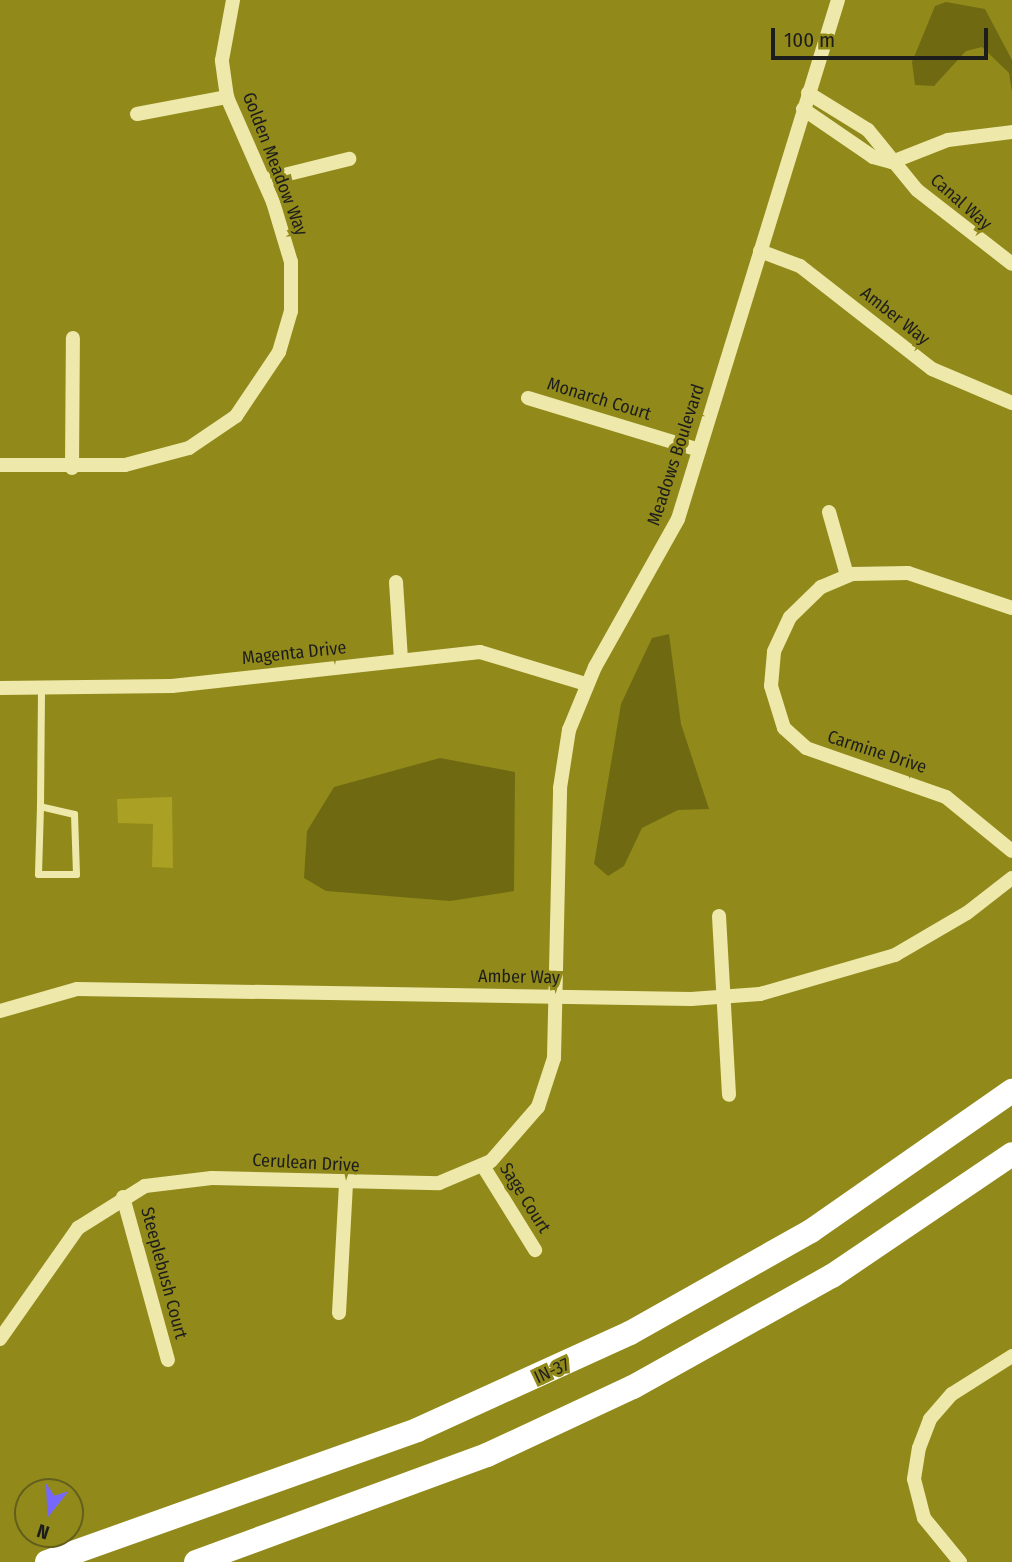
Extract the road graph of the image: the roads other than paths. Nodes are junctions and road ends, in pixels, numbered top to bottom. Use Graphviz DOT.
graph roads {
  1 [pos="233,0"];
  2 [pos="838,0"];
  3 [pos="808,93"];
  4 [pos="227,97"];
  5 [pos="803,109"];
  6 [pos="137,114"];
  7 [pos="1012,132"];
  8 [pos="349,159"];
  9 [pos="892,162"];
  10 [pos="264,180"];
  11 [pos="760,251"];
  12 [pos="1012,264"];
  13 [pos="73,338"];
  14 [pos="528,398"];
  15 [pos="1012,403"];
  16 [pos="699,450"];
  17 [pos="0,465"];
  18 [pos="72,468"];
  19 [pos="829,512"];
  20 [pos="848,575"];
  21 [pos="396,582"];
  22 [pos="1012,608"];
  23 [pos="401,660"];
  24 [pos="586,684"];
  25 [pos="0,688"];
  26 [pos="41,690"];
  27 [pos="40,806"];
  28 [pos="1012,851"];
  29 [pos="1012,878"];
  30 [pos="719,916"];
  31 [pos="555,997"];
  32 [pos="723,997"];
  33 [pos="0,1011"];
  34 [pos="1012,1091"];
  35 [pos="729,1095"];
  36 [pos="1012,1154"];
  37 [pos="483,1166"];
  38 [pos="346,1185"];
  39 [pos="123,1197"];
  40 [pos="535,1250"];
  41 [pos="339,1313"];
  42 [pos="0,1339"];
  43 [pos="1012,1356"];
  44 [pos="168,1360"];
  45 [pos="47,1562"];
  46 [pos="196,1562"];
  47 [pos="960,1562"];
  1 -- 4 [label="street, Golden Meadow Way"];
  2 -- 3 [label="street, Meadows Boulevard"];
  3 -- 5 [label="street, Meadows Boulevard"];
  3 -- 9 [label="street, Canal Way"];
  4 -- 6 [label="street"];
  4 -- 10 [label="street, Golden Meadow Way"];
  5 -- 9 [label="street, Canal Way"];
  5 -- 11 [label="street, Meadows Boulevard"];
  7 -- 9 [label="street, Canal Way"];
  8 -- 10 [label="street"];
  9 -- 12 [label="street, Canal Way"];
  10 -- 18 [label="street, Golden Meadow Way"];
  11 -- 15 [label="street, Amber Way"];
  11 -- 16 [label="street, Meadows Boulevard"];
  13 -- 18 [label="street"];
  14 -- 16 [label="street, Monarch Court"];
  16 -- 24 [label="street, Meadows Boulevard"];
  17 -- 18 [label="street, Golden Meadow Way"];
  19 -- 20 [label="street"];
  20 -- 22 [label="street, Carmine Drive"];
  20 -- 28 [label="street, Carmine Drive"];
  21 -- 23 [label="street"];
  23 -- 24 [label="street, Magenta Drive"];
  23 -- 26 [label="street, Magenta Drive"];
  24 -- 31 [label="street, Meadows Boulevard"];
  25 -- 26 [label="street, Magenta Drive"];
  26 -- 27 [label="lane"];
  27 -- 27 [label="lane"];
  29 -- 32 [label="street, Amber Way"];
  30 -- 32 [label="street"];
  31 -- 32 [label="street, Amber Way"];
  31 -- 33 [label="street, Amber Way"];
  31 -- 37 [label="street, Cerulean Drive"];
  32 -- 35 [label="street"];
  34 -- 45 [label="highway, IN-37"];
  36 -- 46 [label="highway"];
  37 -- 38 [label="street, Cerulean Drive"];
  37 -- 40 [label="street, Sage Court"];
  38 -- 39 [label="street, Cerulean Drive"];
  38 -- 41 [label="street"];
  39 -- 42 [label="street, Cerulean Drive"];
  39 -- 44 [label="street, Steeplebush Court"];
  43 -- 47 [label="street"];
}
